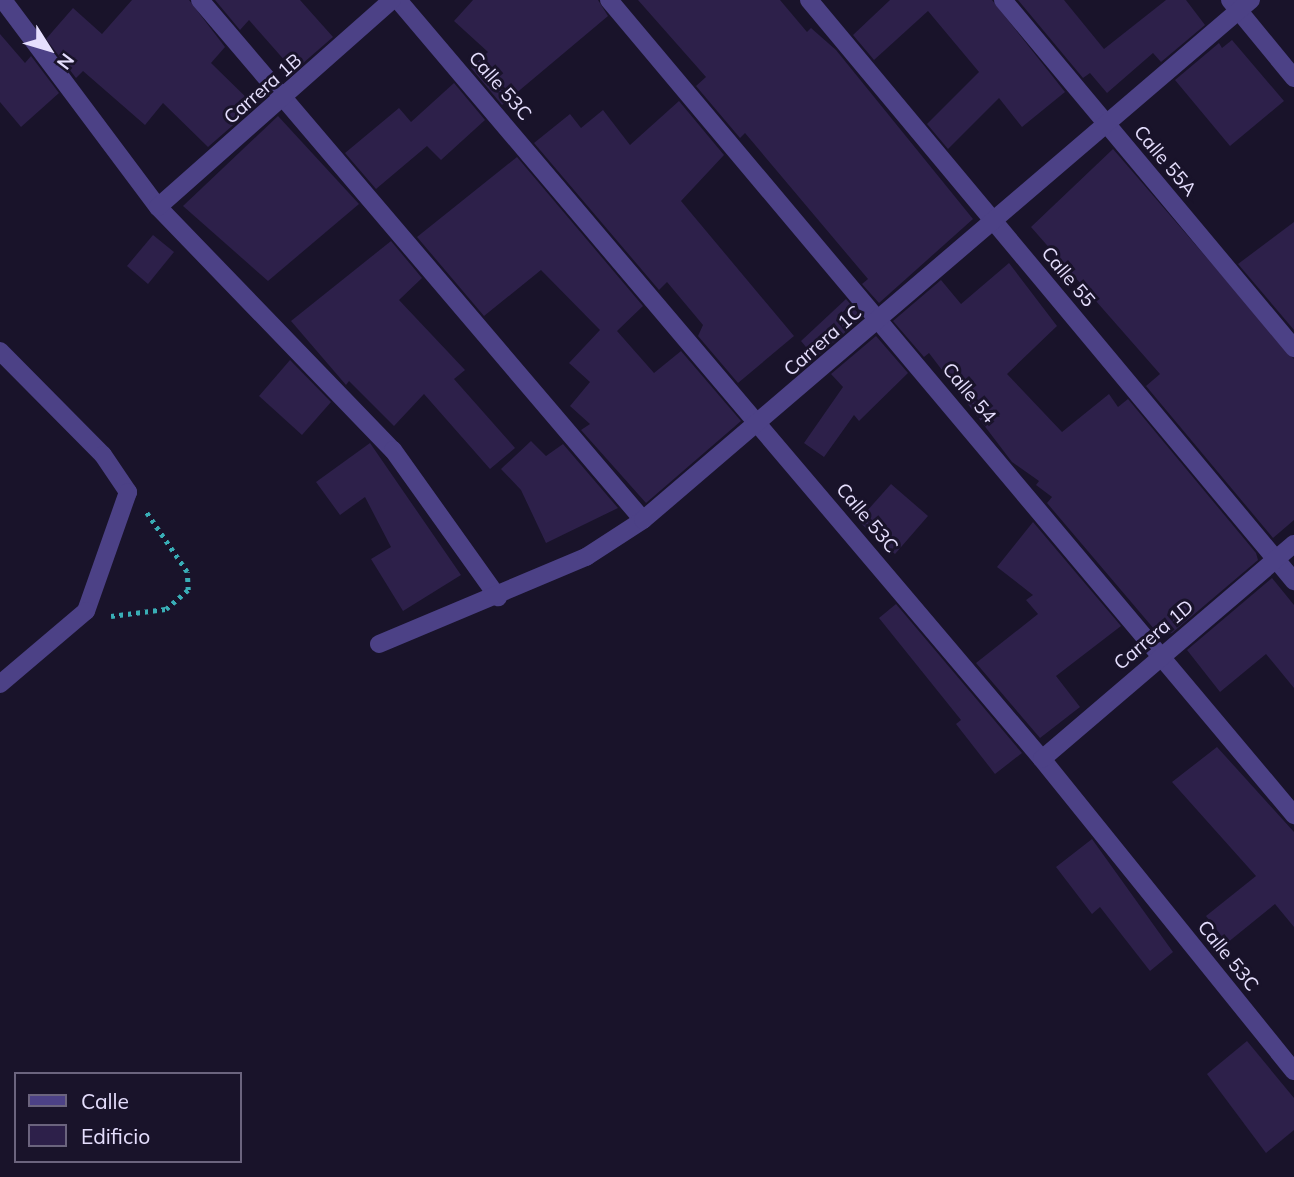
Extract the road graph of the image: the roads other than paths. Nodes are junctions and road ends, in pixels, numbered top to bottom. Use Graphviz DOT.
graph roads {
  1 [pos="3,0"];
  2 [pos="200,0"];
  3 [pos="392,0"];
  4 [pos="398,0"];
  5 [pos="609,0"];
  6 [pos="809,0"];
  7 [pos="1003,0"];
  8 [pos="1240,4"];
  9 [pos="1294,78"];
  10 [pos="283,101"];
  11 [pos="1107,124"];
  12 [pos="158,207"];
  13 [pos="994,221"];
  14 [pos="880,320"];
  15 [pos="1294,348"];
  16 [pos="0,351"];
  17 [pos="761,423"];
  18 [pos="643,520"];
  19 [pos="1294,544"];
  20 [pos="1276,559"];
  21 [pos="1294,581"];
  22 [pos="498,597"];
  23 [pos="379,644"];
  24 [pos="1163,654"];
  25 [pos="0,684"];
  26 [pos="1042,759"];
  27 [pos="1294,815"];
  28 [pos="1294,1071"];
  1 -- 12 [label="street"];
  2 -- 10 [label="street"];
  3 -- 10 [label="street, Carrera 1B"];
  4 -- 17 [label="street, Calle 53C"];
  5 -- 14 [label="street, Calle 54"];
  6 -- 13 [label="street, Calle 55"];
  7 -- 11 [label="street, Calle 55A"];
  8 -- 9 [label="street"];
  8 -- 11 [label="street, Carrera 1C"];
  10 -- 12 [label="street, Carrera 1B"];
  10 -- 18 [label="street"];
  11 -- 13 [label="street, Carrera 1C"];
  11 -- 15 [label="street, Calle 55A"];
  12 -- 22 [label="street"];
  13 -- 14 [label="street, Carrera 1C"];
  13 -- 20 [label="street, Calle 55"];
  14 -- 17 [label="street, Carrera 1C"];
  14 -- 24 [label="street, Calle 54"];
  16 -- 25 [label="street"];
  17 -- 18 [label="street, Carrera 1C"];
  17 -- 26 [label="street, Calle 53C"];
  18 -- 22 [label="street, Carrera 1C"];
  19 -- 20 [label="street, Carrera 1D"];
  20 -- 21 [label="street, Calle 55"];
  20 -- 24 [label="street, Carrera 1D"];
  22 -- 23 [label="street, Carrera 1C"];
  24 -- 26 [label="street, Carrera 1D"];
  24 -- 27 [label="street, Calle 54"];
  26 -- 28 [label="street, Calle 53C"];
}
